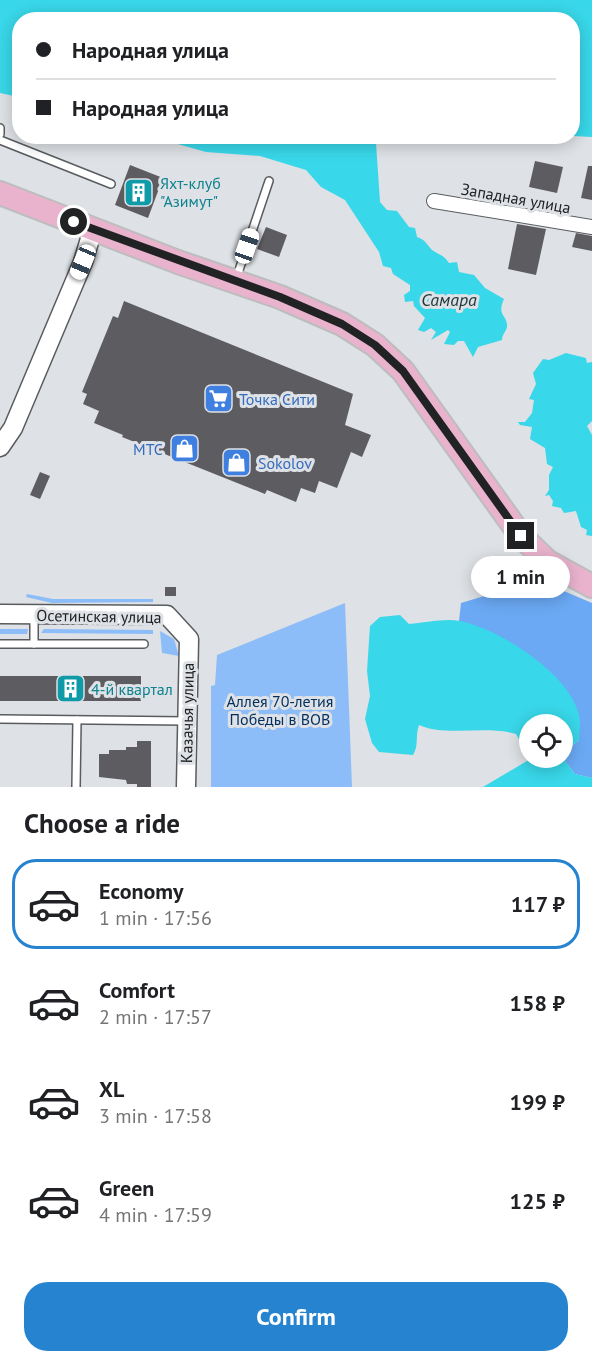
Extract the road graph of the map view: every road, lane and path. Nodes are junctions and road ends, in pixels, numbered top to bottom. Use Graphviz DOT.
graph roads {
  1 [pos="0,128"];
  2 [pos="0,134"];
  3 [pos="0,140"];
  4 [pos="269,181"];
  5 [pos="111,184"];
  6 [pos="0,193"];
  7 [pos="434,201"];
  8 [pos="592,227"];
  9 [pos="93,229"];
  10 [pos="236,282"];
  11 [pos="0,447"];
  12 [pos="592,586"];
  13 [pos="0,614"];
  14 [pos="34,614"];
  15 [pos="189,639"];
  16 [pos="0,644"];
  17 [pos="34,644"];
  18 [pos="144,644"];
  19 [pos="0,719"];
  20 [pos="77,720"];
  21 [pos="186,721"];
  22 [pos="76,787"];
  23 [pos="186,787"];
  1 -- 2 [label="lane"];
  3 -- 5 [label="lane"];
  4 -- 10 [label="lane"];
  6 -- 9 [label="main road"];
  7 -- 8 [label="street, Западная улица"];
  9 -- 10 [label="main road"];
  9 -- 11 [label="street"];
  10 -- 12 [label="main road"];
  13 -- 14 [label="street, Осетинская улица"];
  14 -- 15 [label="street, Осетинская улица"];
  14 -- 17 [label="lane"];
  15 -- 21 [label="street, Казачья улица"];
  16 -- 17 [label="lane"];
  17 -- 18 [label="lane"];
  19 -- 20 [label="lane"];
  20 -- 21 [label="lane"];
  20 -- 22 [label="lane"];
  21 -- 23 [label="street, Казачья улица"];
}
